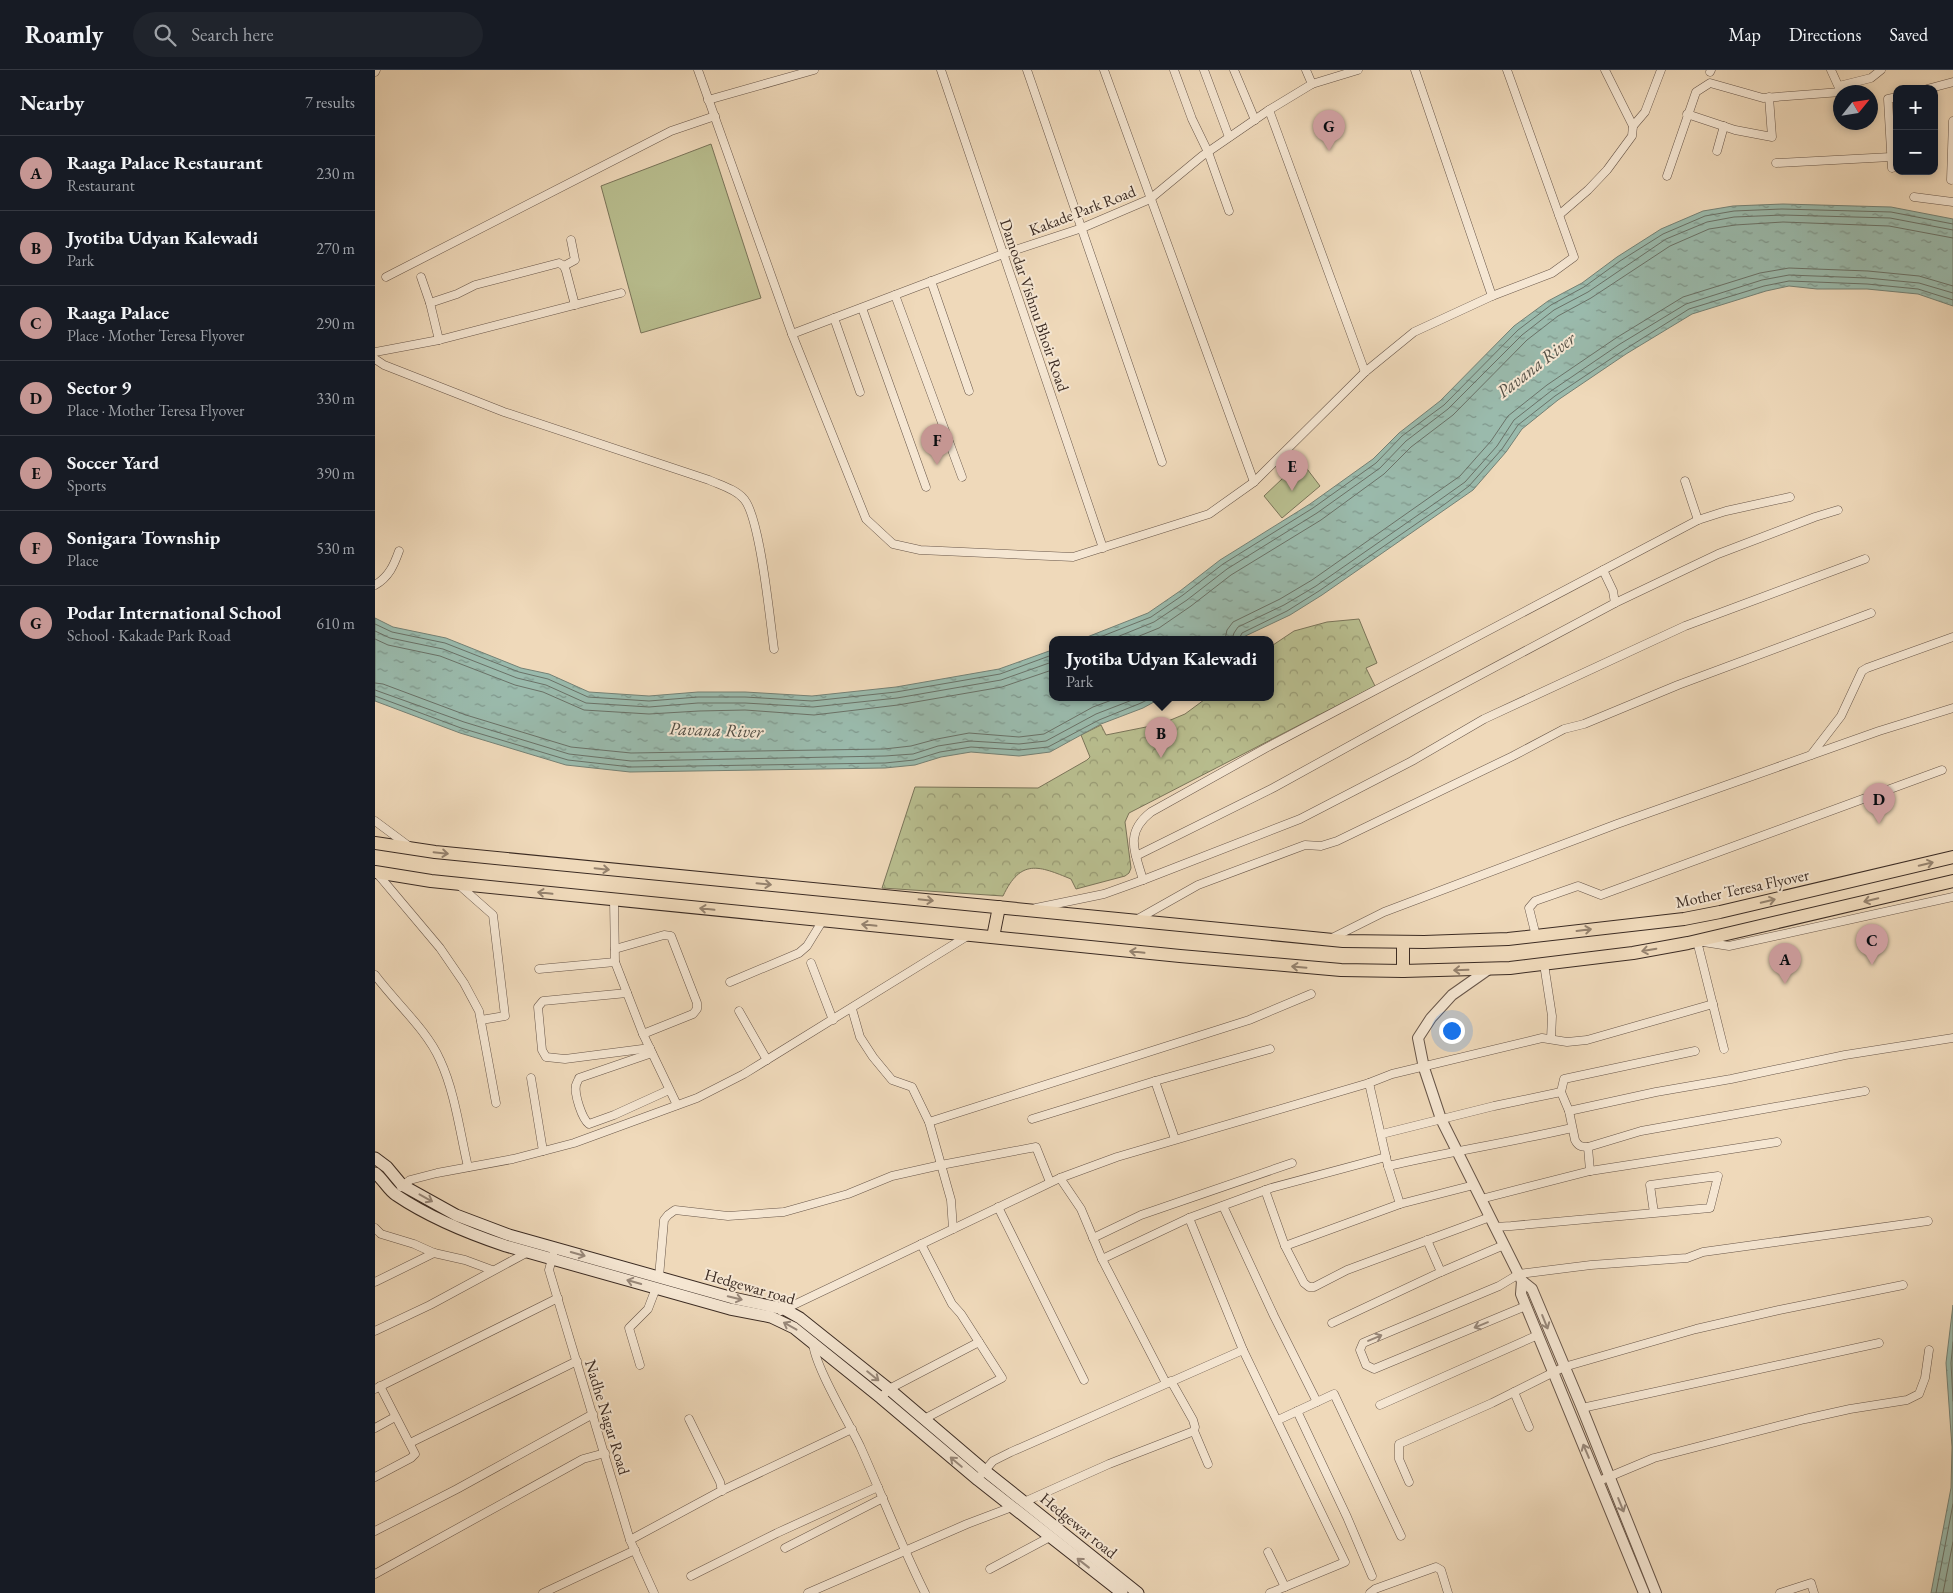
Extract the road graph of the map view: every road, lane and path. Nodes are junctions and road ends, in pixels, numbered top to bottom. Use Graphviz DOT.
graph roads {
  1 [pos="698,70"];
  2 [pos="814,70"];
  3 [pos="941,70"];
  4 [pos="1027,70"];
  5 [pos="1104,70"];
  6 [pos="1174,70"];
  7 [pos="1204,70"];
  8 [pos="1234,70"];
  9 [pos="1306,70"];
  10 [pos="1415,70"];
  11 [pos="1507,70"];
  12 [pos="1605,70"];
  13 [pos="1661,70"];
  14 [pos="1831,70"];
  15 [pos="1881,70"];
  16 [pos="1354,71"];
  17 [pos="1953,82"];
  18 [pos="1312,84"];
  19 [pos="1838,85"];
  20 [pos="1853,85"];
  21 [pos="1938,86"];
  22 [pos="1833,91"];
  23 [pos="1769,97"];
  24 [pos="1893,98"];
  25 [pos="709,100"];
  26 [pos="1269,110"];
  27 [pos="1687,114"];
  28 [pos="715,116"];
  29 [pos="1255,120"];
  30 [pos="1953,121"];
  31 [pos="1633,126"];
  32 [pos="1723,126"];
  33 [pos="1229,137"];
  34 [pos="1717,151"];
  35 [pos="1208,152"];
  36 [pos="1891,157"];
  37 [pos="1776,163"];
  38 [pos="1892,168"];
  39 [pos="1667,176"];
  40 [pos="1951,180"];
  41 [pos="1914,197"];
  42 [pos="1150,199"];
  43 [pos="1953,202"];
  44 [pos="1229,211"];
  45 [pos="1559,215"];
  46 [pos="1082,228"];
  47 [pos="571,240"];
  48 [pos="1003,254"];
  49 [pos="564,266"];
  50 [pos="386,277"];
  51 [pos="421,277"];
  52 [pos="931,281"];
  53 [pos="621,293"];
  54 [pos="895,295"];
  55 [pos="1492,296"];
  56 [pos="430,303"];
  57 [pos="575,304"];
  58 [pos="862,308"];
  59 [pos="834,318"];
  60 [pos="792,334"];
  61 [pos="439,340"];
  62 [pos="375,352"];
  63 [pos="375,359"];
  64 [pos="1365,372"];
  65 [pos="969,391"];
  66 [pos="860,392"];
  67 [pos="1162,462"];
  68 [pos="962,478"];
  69 [pos="1685,481"];
  70 [pos="1254,482"];
  71 [pos="926,487"];
  72 [pos="1790,497"];
  73 [pos="1838,510"];
  74 [pos="1698,520"];
  75 [pos="1103,548"];
  76 [pos="399,551"];
  77 [pos="1865,559"];
  78 [pos="1603,570"];
  79 [pos="375,585"];
  80 [pos="1615,604"];
  81 [pos="1871,613"];
  82 [pos="1953,637"];
  83 [pos="774,649"];
  84 [pos="1953,708"];
  85 [pos="1811,755"];
  86 [pos="1942,770"];
  87 [pos="375,822"];
  88 [pos="375,843"];
  89 [pos="413,849"];
  90 [pos="1136,856"];
  91 [pos="1953,857"];
  92 [pos="375,872"];
  93 [pos="1143,880"];
  94 [pos="1953,881"];
  95 [pos="458,884"];
  96 [pos="1953,897"];
  97 [pos="614,899"];
  98 [pos="999,907"];
  99 [pos="1027,910"];
  100 [pos="823,920"];
  101 [pos="1135,921"];
  102 [pos="969,935"];
  103 [pos="1536,936"];
  104 [pos="993,937"];
  105 [pos="1328,940"];
  106 [pos="1697,941"];
  107 [pos="1403,942"];
  108 [pos="615,949"];
  109 [pos="615,962"];
  110 [pos="811,963"];
  111 [pos="1544,964"];
  112 [pos="539,969"];
  113 [pos="1489,969"];
  114 [pos="1403,971"];
  115 [pos="375,975"];
  116 [pos="730,982"];
  117 [pos="627,993"];
  118 [pos="1311,994"];
  119 [pos="1713,1004"];
  120 [pos="852,1009"];
  121 [pos="739,1012"];
  122 [pos="481,1020"];
  123 [pos="833,1020"];
  124 [pos="643,1034"];
  125 [pos="1953,1038"];
  126 [pos="1551,1039"];
  127 [pos="1270,1048"];
  128 [pos="1724,1049"];
  129 [pos="651,1051"];
  130 [pos="1695,1051"];
  131 [pos="767,1060"];
  132 [pos="1424,1068"];
  133 [pos="531,1078"];
  134 [pos="1155,1081"];
  135 [pos="1369,1083"];
  136 [pos="669,1090"];
  137 [pos="1865,1091"];
  138 [pos="1561,1092"];
  139 [pos="496,1104"];
  140 [pos="677,1105"];
  141 [pos="1569,1111"];
  142 [pos="1032,1119"];
  143 [pos="1441,1119"];
  144 [pos="929,1122"];
  145 [pos="1572,1128"];
  146 [pos="1382,1134"];
  147 [pos="1175,1139"];
  148 [pos="1777,1142"];
  149 [pos="1588,1146"];
  150 [pos="1458,1150"];
  151 [pos="543,1152"];
  152 [pos="1387,1157"];
  153 [pos="375,1158"];
  154 [pos="1292,1163"];
  155 [pos="941,1165"];
  156 [pos="1388,1166"];
  157 [pos="468,1167"];
  158 [pos="1590,1171"];
  159 [pos="375,1173"];
  160 [pos="1060,1178"];
  161 [pos="1050,1182"];
  162 [pos="1474,1185"];
  163 [pos="398,1190"];
  164 [pos="1265,1190"];
  165 [pos="1481,1199"];
  166 [pos="1400,1204"];
  167 [pos="1223,1206"];
  168 [pos="998,1207"];
  169 [pos="1655,1213"];
  170 [pos="1490,1217"];
  171 [pos="1189,1218"];
  172 [pos="1928,1221"];
  173 [pos="1495,1227"];
  174 [pos="953,1229"];
  175 [pos="377,1233"];
  176 [pos="1093,1238"];
  177 [pos="1427,1240"];
  178 [pos="921,1244"];
  179 [pos="1504,1245"];
  180 [pos="1285,1246"];
  181 [pos="528,1252"];
  182 [pos="434,1253"];
  183 [pos="553,1253"];
  184 [pos="1102,1259"];
  185 [pos="492,1270"];
  186 [pos="1441,1272"];
  187 [pos="1520,1277"];
  188 [pos="375,1282"];
  189 [pos="658,1282"];
  190 [pos="1903,1285"];
  191 [pos="558,1298"];
  192 [pos="1526,1306"];
  193 [pos="784,1309"];
  194 [pos="771,1317"];
  195 [pos="1332,1323"];
  196 [pos="375,1331"];
  197 [pos="820,1333"];
  198 [pos="1538,1335"];
  199 [pos="979,1342"];
  200 [pos="812,1343"];
  201 [pos="1879,1343"];
  202 [pos="1243,1350"];
  203 [pos="1929,1350"];
  204 [pos="577,1361"];
  205 [pos="640,1365"];
  206 [pos="1564,1367"];
  207 [pos="1553,1371"];
  208 [pos="1084,1380"];
  209 [pos="1169,1382"];
  210 [pos="378,1387"];
  211 [pos="1514,1392"];
  212 [pos="885,1393"];
  213 [pos="1317,1402"];
  214 [pos="1380,1405"];
  215 [pos="1582,1408"];
  216 [pos="1297,1411"];
  217 [pos="593,1414"];
  218 [pos="395,1417"];
  219 [pos="689,1419"];
  220 [pos="924,1419"];
  221 [pos="1278,1420"];
  222 [pos="1529,1427"];
  223 [pos="375,1428"];
  224 [pos="851,1429"];
  225 [pos="1194,1431"];
  226 [pos="410,1443"];
  227 [pos="605,1453"];
  228 [pos="1208,1464"];
  229 [pos="981,1475"];
  230 [pos="1610,1477"];
  231 [pos="375,1478"];
  232 [pos="1599,1481"];
  233 [pos="1409,1482"];
  234 [pos="879,1488"];
  235 [pos="722,1491"];
  236 [pos="883,1498"];
  237 [pos="1024,1502"];
  238 [pos="1012,1507"];
  239 [pos="375,1531"];
  240 [pos="1401,1536"];
  241 [pos="1050,1537"];
  242 [pos="630,1540"];
  243 [pos="785,1548"];
  244 [pos="635,1550"];
  245 [pos="905,1552"];
  246 [pos="1268,1552"];
  247 [pos="990,1569"];
  248 [pos="375,1574"];
  249 [pos="691,1576"];
  250 [pos="1372,1576"];
  251 [pos="1285,1587"];
  252 [pos="1116,1592"];
  253 [pos="543,1593"];
  254 [pos="654,1593"];
  255 [pos="808,1593"];
  256 [pos="925,1593"];
  257 [pos="1138,1593"];
  258 [pos="1270,1593"];
  259 [pos="1370,1593"];
  260 [pos="1448,1593"];
  261 [pos="1644,1593"];
  262 [pos="1656,1593"];
  263 [pos="1780,1593"];
  264 [pos="1814,1593"];
  1 -- 25 [label="street"];
  2 -- 25 [label="street"];
  3 -- 48 [label="street, Damodar Vishnu Bhoir Road"];
  4 -- 46 [label="street"];
  5 -- 42 [label="street"];
  6 -- 35 [label="street"];
  7 -- 33 [label="street"];
  8 -- 29 [label="street"];
  9 -- 18 [label="street"];
  10 -- 55 [label="street"];
  11 -- 45 [label="street"];
  12 -- 31 [label="street"];
  13 -- 31 [label="street"];
  14 -- 19 [label="street"];
  15 -- 20 [label="street"];
  16 -- 18 [label="street, Kakade Park Road"];
  17 -- 21 [label="street"];
  18 -- 26 [label="street, Kakade Park Road"];
  22 -- 23 [label="street"];
  23 -- 27 [label="street"];
  23 -- 32 [label="street"];
  24 -- 36 [label="street"];
  25 -- 28 [label="street"];
  26 -- 29 [label="street, Kakade Park Road"];
  26 -- 64 [label="street"];
  27 -- 32 [label="street"];
  27 -- 39 [label="street"];
  28 -- 50 [label="street"];
  28 -- 60 [label="street"];
  29 -- 33 [label="street, Kakade Park Road"];
  30 -- 40 [label="street"];
  31 -- 45 [label="street"];
  32 -- 34 [label="street"];
  33 -- 35 [label="street, Kakade Park Road"];
  35 -- 42 [label="street, Kakade Park Road"];
  35 -- 44 [label="street"];
  36 -- 37 [label="street"];
  36 -- 38 [label="street"];
  41 -- 43 [label="street"];
  42 -- 46 [label="street, Kakade Park Road"];
  42 -- 70 [label="street"];
  45 -- 55 [label="street"];
  46 -- 48 [label="street, Kakade Park Road"];
  46 -- 67 [label="street"];
  47 -- 49 [label="street"];
  48 -- 52 [label="street, Kakade Park Road"];
  48 -- 75 [label="street, Damodar Vishnu Bhoir Road"];
  49 -- 56 [label="street"];
  49 -- 57 [label="street"];
  51 -- 56 [label="street"];
  52 -- 54 [label="street, Kakade Park Road"];
  52 -- 65 [label="street"];
  53 -- 57 [label="street"];
  54 -- 58 [label="street, Kakade Park Road"];
  54 -- 68 [label="street"];
  55 -- 64 [label="street"];
  56 -- 61 [label="street"];
  57 -- 61 [label="street"];
  58 -- 59 [label="street, Kakade Park Road"];
  58 -- 71 [label="street"];
  59 -- 60 [label="street, Kakade Park Road"];
  59 -- 66 [label="street"];
  60 -- 75 [label="street"];
  61 -- 62 [label="street"];
  63 -- 83 [label="street"];
  64 -- 70 [label="street"];
  69 -- 74 [label="street"];
  70 -- 75 [label="street"];
  72 -- 74 [label="street"];
  73 -- 80 [label="street"];
  74 -- 78 [label="street"];
  76 -- 79 [label="street"];
  77 -- 93 [label="street"];
  78 -- 80 [label="street"];
  78 -- 90 [label="street"];
  80 -- 90 [label="street"];
  81 -- 101 [label="street"];
  82 -- 85 [label="street"];
  84 -- 85 [label="street"];
  85 -- 105 [label="street"];
  86 -- 103 [label="street"];
  87 -- 89 [label="street"];
  88 -- 89 [label="main road, Mother Teresa Flyover"];
  89 -- 98 [label="main road, Mother Teresa Flyover, one-way"];
  90 -- 93 [label="street"];
  103 -- 91 [label="main road, Mother Teresa Flyover, one-way"];
  92 -- 95 [label="main road"];
  92 -- 122 [label="street"];
  93 -- 99 [label="street"];
  94 -- 106 [label="main road, one-way"];
  97 -- 95 [label="main road, one-way"];
  95 -- 122 [label="street"];
  96 -- 106 [label="street"];
  100 -- 97 [label="main road, one-way"];
  97 -- 108 [label="street"];
  98 -- 99 [label="main road, Mother Teresa Flyover"];
  98 -- 104 [label="main road"];
  99 -- 101 [label="main road, Mother Teresa Flyover"];
  102 -- 100 [label="main road, one-way"];
  100 -- 116 [label="street"];
  101 -- 105 [label="main road, Mother Teresa Flyover"];
  102 -- 104 [label="main road"];
  102 -- 120 [label="street"];
  103 -- 107 [label="main road, Mother Teresa Flyover"];
  114 -- 104 [label="main road, one-way"];
  105 -- 107 [label="main road, Mother Teresa Flyover"];
  106 -- 111 [label="main road, one-way"];
  106 -- 119 [label="street"];
  107 -- 114 [label="main road"];
  108 -- 109 [label="street"];
  108 -- 124 [label="street"];
  109 -- 112 [label="street"];
  109 -- 117 [label="street"];
  110 -- 123 [label="street"];
  111 -- 113 [label="main road"];
  111 -- 126 [label="street"];
  113 -- 114 [label="main road, one-way"];
  113 -- 132 [label="street"];
  115 -- 157 [label="street"];
  117 -- 124 [label="street"];
  117 -- 129 [label="street"];
  118 -- 144 [label="street"];
  119 -- 126 [label="street"];
  119 -- 128 [label="street"];
  120 -- 123 [label="street"];
  120 -- 144 [label="street"];
  121 -- 131 [label="street"];
  122 -- 139 [label="street"];
  123 -- 131 [label="street"];
  124 -- 129 [label="street"];
  125 -- 141 [label="street"];
  126 -- 132 [label="street"];
  127 -- 134 [label="street"];
  129 -- 136 [label="street"];
  129 -- 136 [label="street"];
  130 -- 138 [label="street"];
  131 -- 140 [label="street"];
  132 -- 135 [label="street"];
  132 -- 143 [label="street"];
  133 -- 151 [label="street"];
  134 -- 142 [label="street"];
  134 -- 147 [label="street"];
  135 -- 146 [label="street"];
  135 -- 147 [label="street"];
  136 -- 140 [label="street"];
  137 -- 149 [label="street"];
  138 -- 141 [label="street"];
  138 -- 143 [label="street"];
  140 -- 151 [label="street"];
  141 -- 145 [label="street"];
  143 -- 146 [label="street"];
  143 -- 150 [label="street"];
  144 -- 155 [label="street"];
  145 -- 149 [label="street"];
  145 -- 150 [label="street"];
  146 -- 152 [label="street"];
  147 -- 160 [label="street"];
  148 -- 158 [label="street"];
  149 -- 158 [label="street"];
  150 -- 156 [label="street"];
  150 -- 162 [label="street"];
  151 -- 157 [label="street"];
  152 -- 156 [label="street"];
  152 -- 164 [label="street"];
  153 -- 163 [label="main road, Hedgewar road"];
  154 -- 176 [label="street"];
  155 -- 161 [label="street"];
  155 -- 174 [label="street"];
  155 -- 189 [label="street"];
  156 -- 166 [label="street"];
  157 -- 163 [label="street"];
  158 -- 165 [label="street"];
  159 -- 163 [label="main road, Hedgewar road"];
  160 -- 161 [label="street"];
  160 -- 176 [label="street"];
  161 -- 168 [label="street"];
  162 -- 165 [label="street"];
  162 -- 166 [label="street"];
  163 -- 181 [label="main road, Hedgewar road"];
  163 -- 183 [label="main road, Hedgewar road, one-way"];
  164 -- 167 [label="street"];
  164 -- 180 [label="street"];
  165 -- 170 [label="street"];
  166 -- 180 [label="street"];
  167 -- 171 [label="street"];
  167 -- 213 [label="street"];
  168 -- 174 [label="street"];
  168 -- 208 [label="street"];
  169 -- 169 [label="street"];
  169 -- 173 [label="street"];
  170 -- 173 [label="street"];
  170 -- 177 [label="street"];
  171 -- 184 [label="street"];
  171 -- 202 [label="street"];
  172 -- 187 [label="street"];
  173 -- 179 [label="street"];
  174 -- 178 [label="street"];
  175 -- 182 [label="street"];
  176 -- 184 [label="street"];
  177 -- 180 [label="street"];
  177 -- 186 [label="street"];
  178 -- 193 [label="street"];
  178 -- 199 [label="street"];
  179 -- 186 [label="street"];
  179 -- 187 [label="street"];
  181 -- 183 [label="main road, Hedgewar road"];
  181 -- 185 [label="street"];
  182 -- 185 [label="street"];
  182 -- 188 [label="street"];
  183 -- 189 [label="main road, Hedgewar road"];
  183 -- 191 [label="street, Nadhe Nagar Road"];
  184 -- 209 [label="street"];
  185 -- 196 [label="street"];
  186 -- 195 [label="street"];
  187 -- 192 [label="street"];
  192 -- 187 [label="street, one-way"];
  187 -- 206 [label="street, one-way"];
  189 -- 193 [label="main road, Hedgewar road, one-way"];
  189 -- 194 [label="main road, Hedgewar road"];
  189 -- 205 [label="street"];
  190 -- 206 [label="street"];
  191 -- 204 [label="street, Nadhe Nagar Road"];
  191 -- 210 [label="street"];
  192 -- 198 [label="street"];
  193 -- 194 [label="street"];
  193 -- 197 [label="main road, Hedgewar road"];
  200 -- 194 [label="main road, Hedgewar road, one-way"];
  197 -- 200 [label="street"];
  197 -- 212 [label="main road, Hedgewar road, one-way"];
  198 -- 207 [label="street"];
  198 -- 214 [label="street"];
  199 -- 212 [label="street"];
  199 -- 220 [label="street"];
  200 -- 212 [label="main road, Hedgewar road"];
  200 -- 224 [label="street"];
  201 -- 215 [label="street"];
  202 -- 209 [label="street"];
  202 -- 221 [label="street"];
  203 -- 230 [label="street"];
  204 -- 217 [label="street, Nadhe Nagar Road"];
  204 -- 226 [label="street"];
  206 -- 207 [label="street"];
  206 -- 215 [label="street"];
  207 -- 211 [label="street"];
  232 -- 207 [label="street, one-way"];
  209 -- 225 [label="street"];
  209 -- 229 [label="street"];
  210 -- 218 [label="street"];
  211 -- 222 [label="street"];
  211 -- 233 [label="street"];
  212 -- 220 [label="main road, Hedgewar road"];
  229 -- 212 [label="main road, Hedgewar road, one-way"];
  213 -- 216 [label="street"];
  213 -- 240 [label="street"];
  215 -- 230 [label="street"];
  216 -- 221 [label="street"];
  216 -- 250 [label="street"];
  217 -- 227 [label="street, Nadhe Nagar Road"];
  217 -- 239 [label="street"];
  218 -- 223 [label="street"];
  218 -- 226 [label="street"];
  219 -- 235 [label="street"];
  220 -- 229 [label="main road, Hedgewar road"];
  221 -- 251 [label="street"];
  224 -- 234 [label="street"];
  224 -- 235 [label="street"];
  225 -- 228 [label="street"];
  225 -- 237 [label="street"];
  226 -- 231 [label="street"];
  227 -- 242 [label="street, Nadhe Nagar Road"];
  227 -- 248 [label="street"];
  229 -- 237 [label="main road, Hedgewar road"];
  229 -- 238 [label="main road, Hedgewar road"];
  230 -- 232 [label="street"];
  230 -- 262 [label="street, one-way"];
  232 -- 261 [label="street"];
  234 -- 236 [label="street"];
  234 -- 249 [label="street"];
  235 -- 242 [label="street"];
  236 -- 243 [label="street"];
  236 -- 245 [label="street"];
  237 -- 257 [label="main road, Hedgewar road"];
  238 -- 241 [label="main road, Hedgewar road"];
  238 -- 245 [label="street"];
  241 -- 247 [label="street"];
  252 -- 241 [label="main road, Hedgewar road, one-way"];
  242 -- 244 [label="street, Nadhe Nagar Road"];
  244 -- 253 [label="street"];
  244 -- 254 [label="street, Nadhe Nagar Road"];
  245 -- 255 [label="street"];
  245 -- 256 [label="street"];
  246 -- 251 [label="street"];
  251 -- 258 [label="street"];
  259 -- 260 [label="street"];
  263 -- 264 [label="street"];
}
